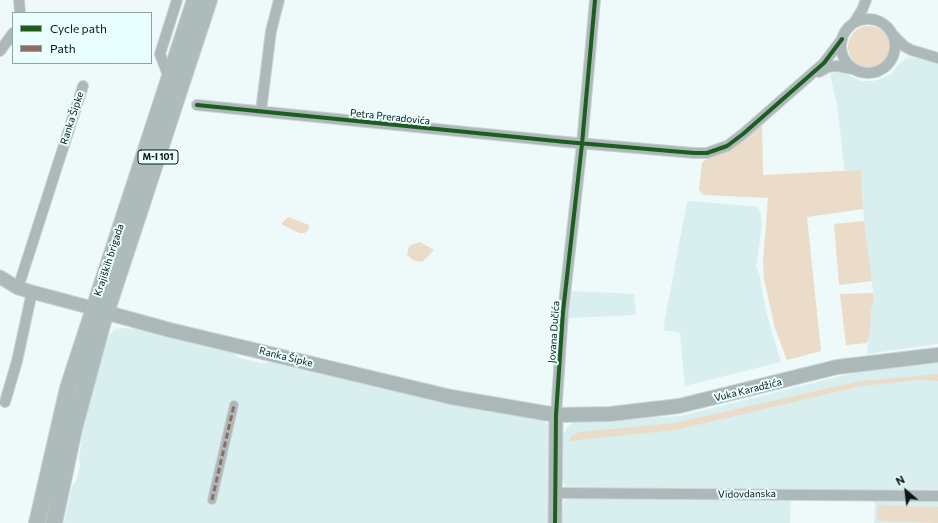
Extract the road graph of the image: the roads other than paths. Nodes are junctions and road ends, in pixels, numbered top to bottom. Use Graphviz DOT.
graph roads {
  1 [pos="19,0"];
  2 [pos="177,0"];
  3 [pos="195,0"];
  4 [pos="209,0"];
  5 [pos="280,0"];
  6 [pos="595,0"];
  7 [pos="866,0"];
  8 [pos="20,12"];
  9 [pos="873,20"];
  10 [pos="854,23"];
  11 [pos="12,34"];
  12 [pos="892,34"];
  13 [pos="842,39"];
  14 [pos="0,51"];
  15 [pos="925,55"];
  16 [pos="893,57"];
  17 [pos="938,58"];
  18 [pos="853,69"];
  19 [pos="810,77"];
  20 [pos="169,78"];
  21 [pos="83,86"];
  22 [pos="197,105"];
  23 [pos="261,111"];
  24 [pos="582,144"];
  25 [pos="0,277"];
  26 [pos="18,288"];
  27 [pos="32,292"];
  28 [pos="99,311"];
  29 [pos="938,355"];
  30 [pos="5,402"];
  31 [pos="234,405"];
  32 [pos="556,415"];
  33 [pos="556,492"];
  34 [pos="938,496"];
  35 [pos="212,500"];
  36 [pos="37,523"];
  37 [pos="54,523"];
  38 [pos="555,523"];
  1 -- 8 [label="street"];
  2 -- 20 [label="street"];
  3 -- 20 [label="main road, Krajiških brigada / M-I 101"];
  4 -- 28 [label="main road, Krajiških brigada / M-I 101"];
  5 -- 23 [label="street"];
  6 -- 24 [label="street, Jovana Dučića"];
  7 -- 9 [label="street"];
  7 -- 10 [label="street"];
  9 -- 10 [label="street"];
  9 -- 12 [label="street"];
  10 -- 13 [label="street"];
  11 -- 14 [label="street"];
  12 -- 15 [label="street"];
  12 -- 16 [label="street"];
  13 -- 18 [label="street"];
  13 -- 19 [label="street"];
  15 -- 16 [label="street"];
  15 -- 17 [label="street"];
  16 -- 18 [label="street"];
  18 -- 19 [label="street"];
  19 -- 24 [label="street"];
  20 -- 28 [label="main road, Krajiških brigada / M-I 101"];
  21 -- 26 [label="street, Ranka Šipke"];
  22 -- 23 [label="street, Petra Preradovića"];
  23 -- 24 [label="street, Petra Preradovića"];
  24 -- 32 [label="street, Jovana Dučića"];
  25 -- 26 [label="street, Ranka Šipke"];
  26 -- 27 [label="street, Ranka Šipke"];
  27 -- 28 [label="street, Ranka Šipke"];
  27 -- 30 [label="street"];
  28 -- 32 [label="main road, Ranka Šipke"];
  28 -- 36 [label="main road, Krajiških brigada / M-I 101"];
  28 -- 37 [label="main road, Krajiških brigada / M-I 101"];
  29 -- 32 [label="main road, Vuka Karadžića"];
  31 -- 35 [label="street"];
  32 -- 33 [label="street, Jovana Dučića"];
  33 -- 34 [label="street, Vidovdanska"];
  33 -- 38 [label="street, Jovana Dučića"];
}
